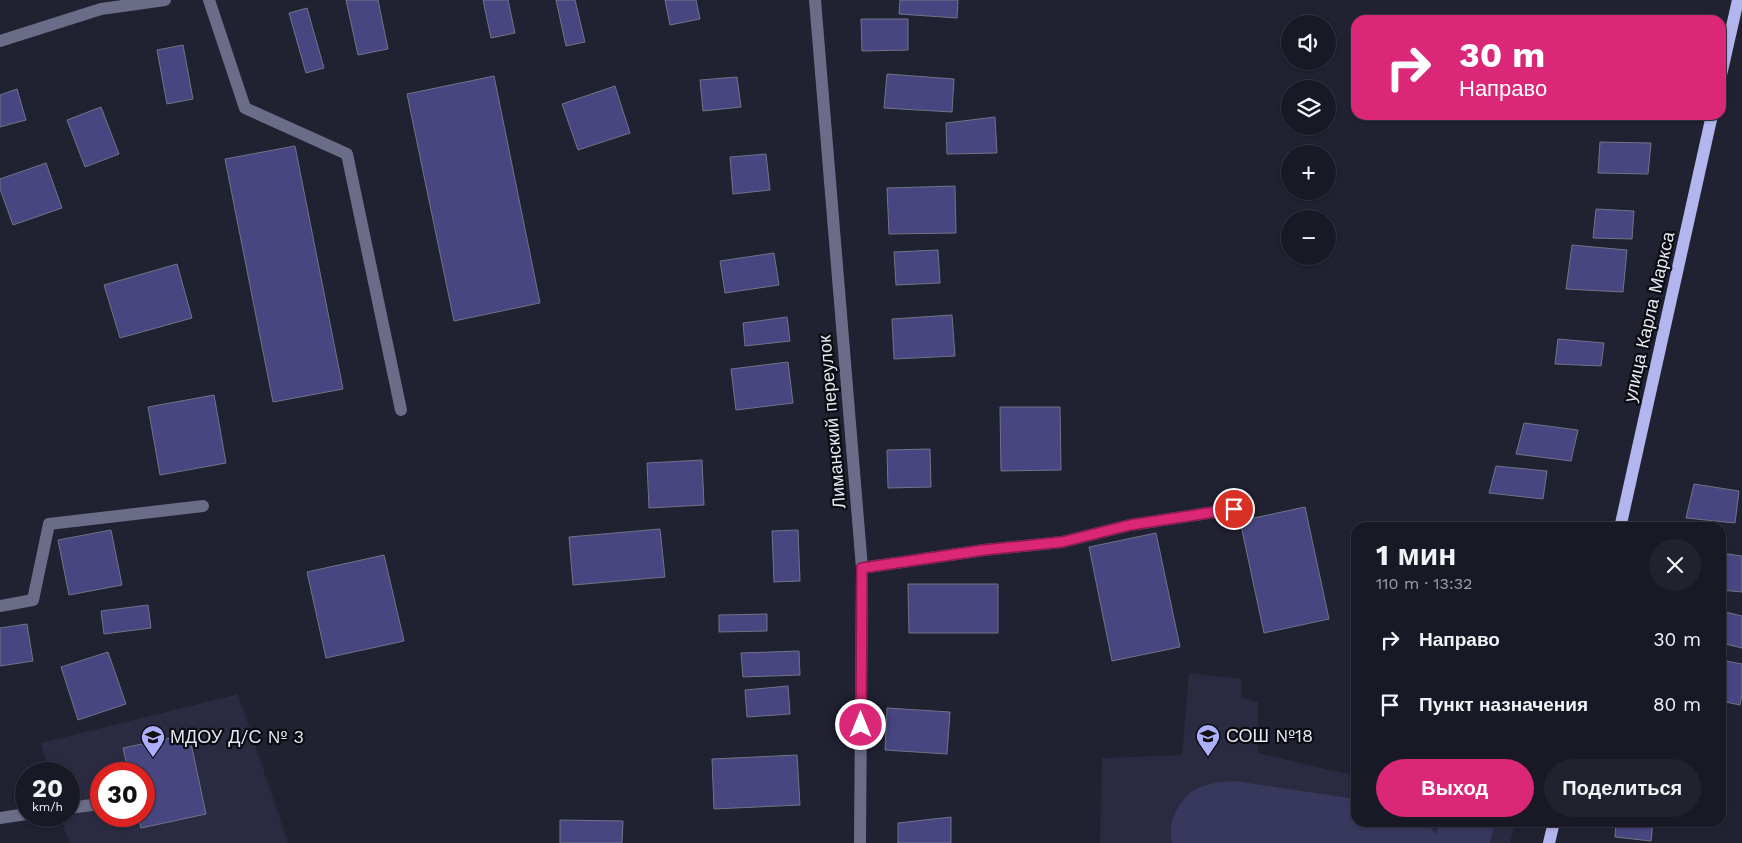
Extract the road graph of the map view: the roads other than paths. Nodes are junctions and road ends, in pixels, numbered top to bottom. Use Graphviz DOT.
graph roads {
  1 [pos="164,0"];
  2 [pos="209,0"];
  3 [pos="815,0"];
  4 [pos="1738,0"];
  5 [pos="99,4"];
  6 [pos="0,41"];
  7 [pos="1726,52"];
  8 [pos="1711,120"];
  9 [pos="401,410"];
  10 [pos="203,506"];
  11 [pos="1234,509"];
  12 [pos="1621,522"];
  13 [pos="862,568"];
  14 [pos="0,606"];
  15 [pos="15,816"];
  16 [pos="0,818"];
  17 [pos="1553,827"];
  18 [pos="860,843"];
  19 [pos="1549,843"];
  1 -- 5 [label="street"];
  2 -- 9 [label="street"];
  3 -- 13 [label="street, Лиманский переулок"];
  4 -- 7 [label="main road"];
  5 -- 6 [label="street"];
  8 -- 12 [label="main road, улица Карла Маркса"];
  10 -- 14 [label="street"];
  11 -- 13 [label="street"];
  13 -- 18 [label="street, Лиманский переулок"];
  15 -- 16 [label="street"];
  17 -- 19 [label="main road"];
}
